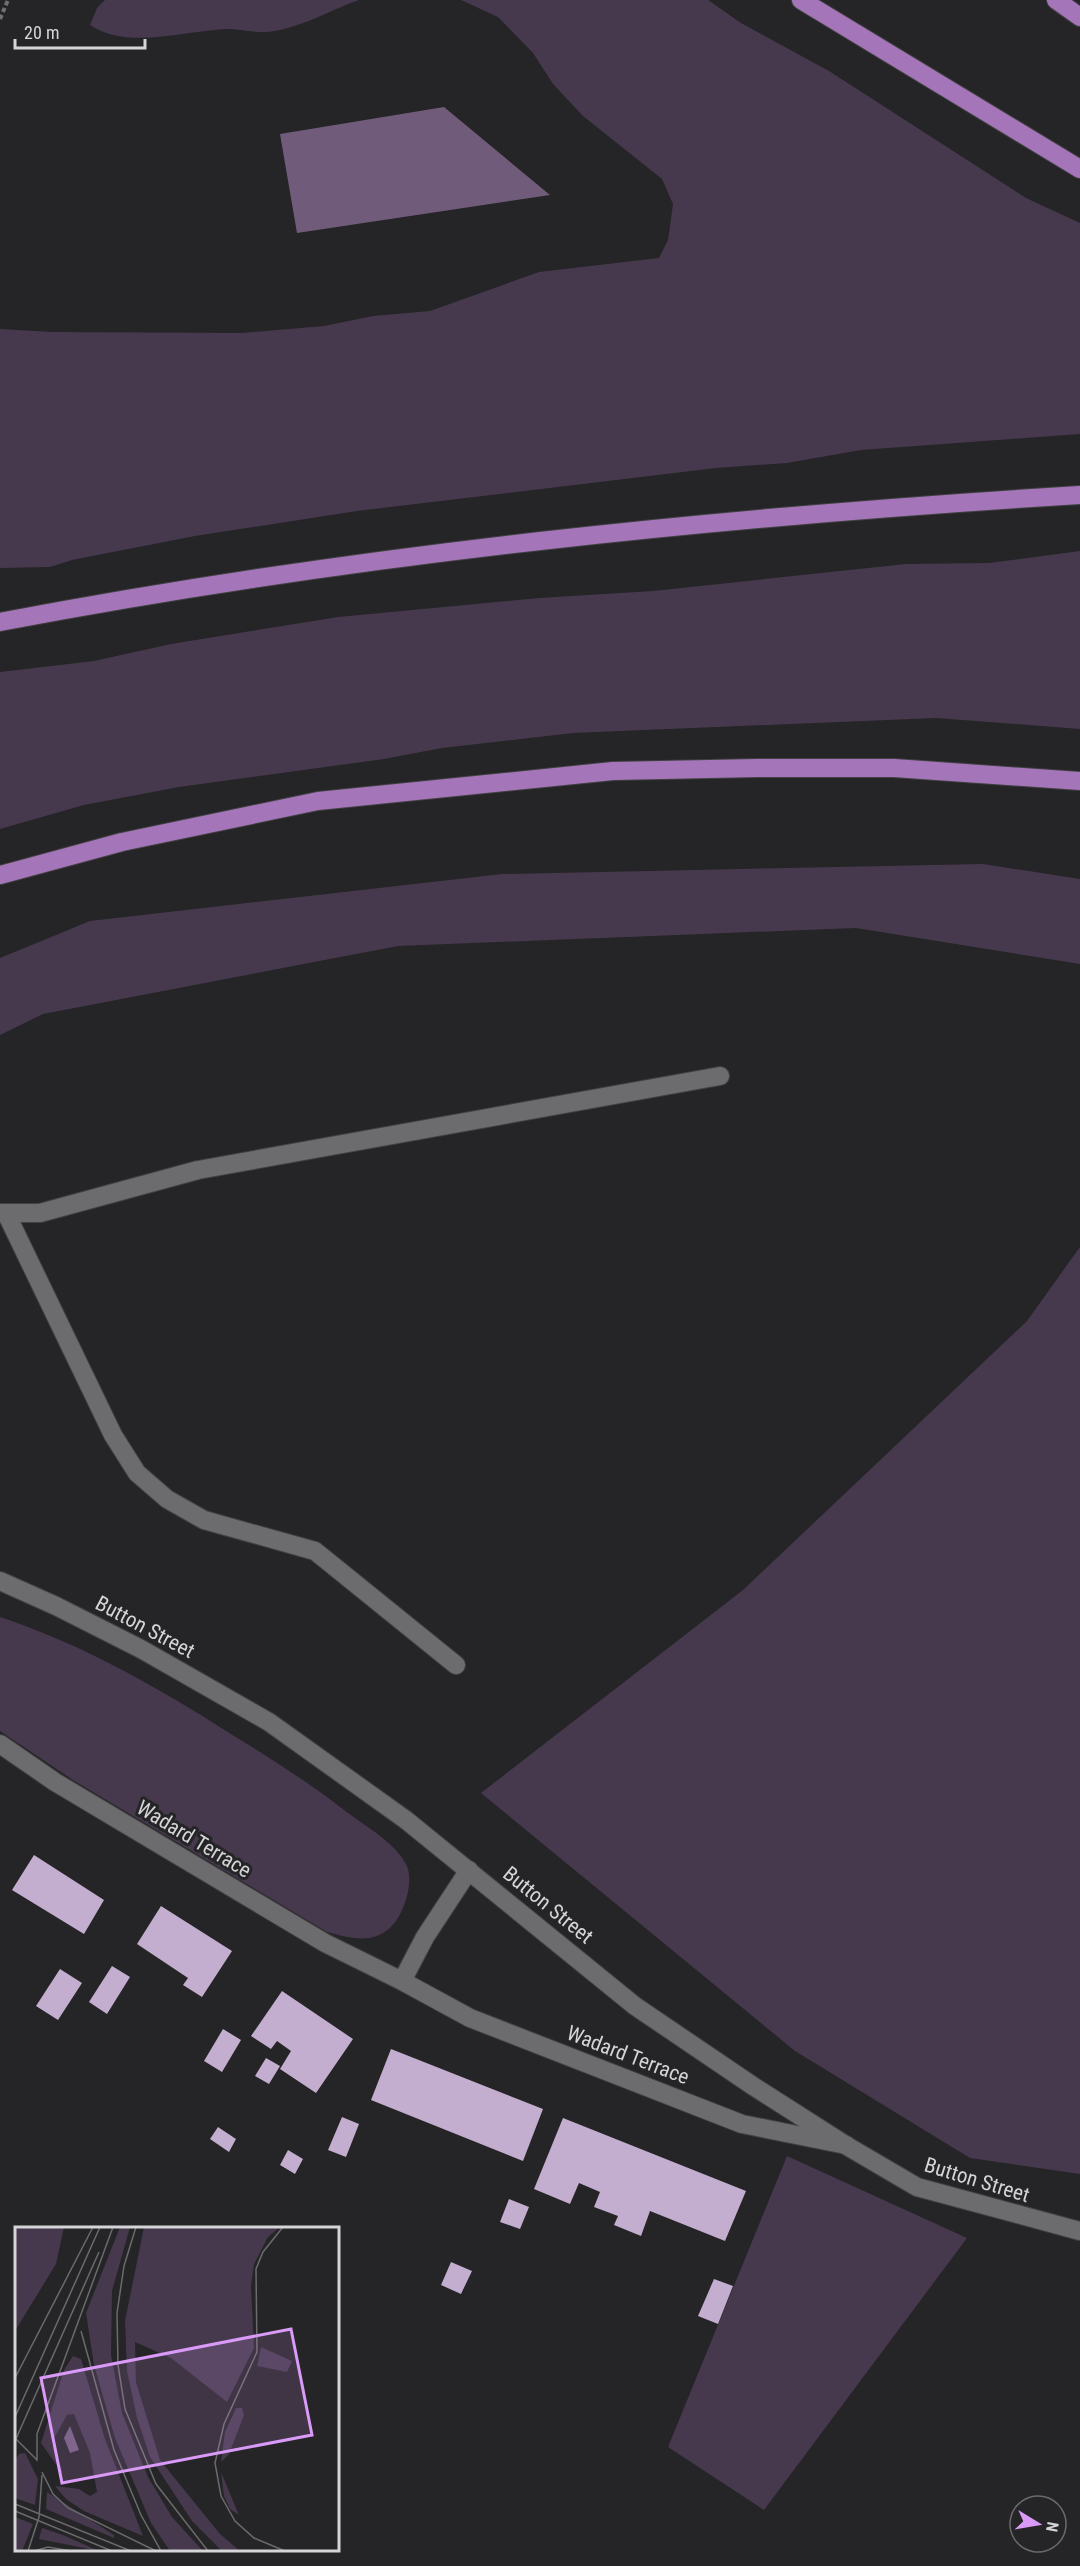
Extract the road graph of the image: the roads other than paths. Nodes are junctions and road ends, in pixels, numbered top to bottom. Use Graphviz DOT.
graph roads {
  1 [pos="801,0"];
  2 [pos="1056,0"];
  3 [pos="1080,17"];
  4 [pos="1080,169"];
  5 [pos="1080,495"];
  6 [pos="0,621"];
  7 [pos="1080,781"];
  8 [pos="0,875"];
  9 [pos="720,1076"];
  10 [pos="3,1213"];
  11 [pos="0,1581"];
  12 [pos="456,1665"];
  13 [pos="0,1743"];
  14 [pos="469,1869"];
  15 [pos="402,1981"];
  16 [pos="847,2146"];
  17 [pos="1080,2231"];
  1 -- 4 [label="highway"];
  2 -- 3 [label="highway"];
  5 -- 6 [label="highway"];
  7 -- 8 [label="highway"];
  9 -- 10 [label="street"];
  10 -- 12 [label="street"];
  11 -- 14 [label="street, Button Street"];
  13 -- 15 [label="street, Wadard Terrace"];
  14 -- 15 [label="street"];
  14 -- 16 [label="street, Button Street"];
  15 -- 16 [label="street, Wadard Terrace"];
  16 -- 17 [label="street, Button Street"];
}
